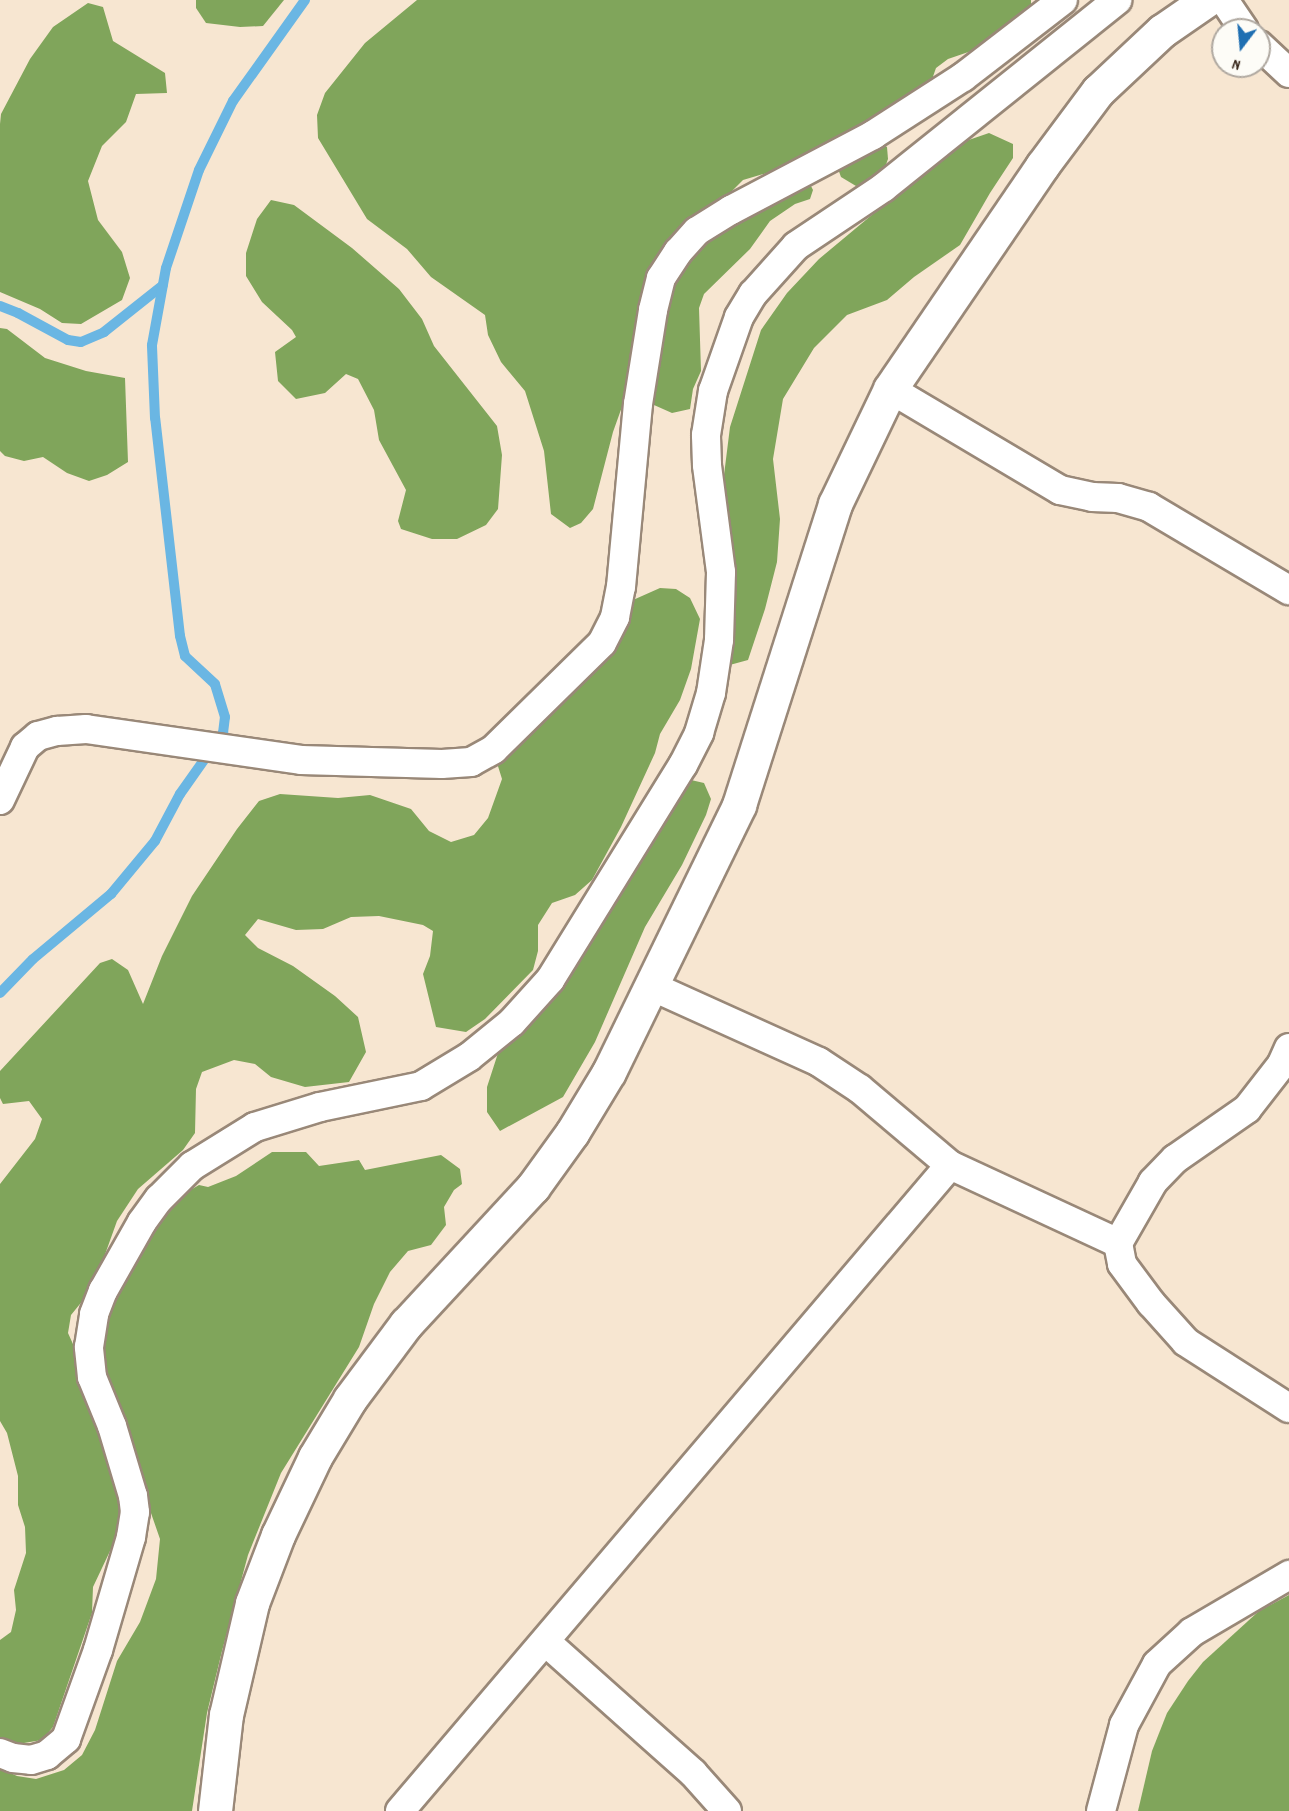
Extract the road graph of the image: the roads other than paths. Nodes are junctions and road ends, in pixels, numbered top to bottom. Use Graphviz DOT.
graph roads {
  1 [pos="1063,0"];
  2 [pos="1117,0"];
  3 [pos="1207,0"];
  4 [pos="1224,0"];
  5 [pos="1236,18"];
  6 [pos="1271,56"];
  7 [pos="1289,73"];
  8 [pos="890,389"];
  9 [pos="1289,590"];
  10 [pos="0,800"];
  11 [pos="651,986"];
  12 [pos="1289,1048"];
  13 [pos="950,1164"];
  14 [pos="1118,1243"];
  15 [pos="1289,1408"];
  16 [pos="1289,1575"];
  17 [pos="546,1642"];
  18 [pos="0,1753"];
  19 [pos="215,1811"];
  20 [pos="400,1811"];
  21 [pos="727,1811"];
  22 [pos="1101,1811"];
  1 -- 10 [label="street"];
  2 -- 18 [label="street"];
  3 -- 8 [label="street"];
  4 -- 5 [label="street"];
  6 -- 7 [label="street"];
  8 -- 9 [label="street"];
  8 -- 11 [label="street"];
  11 -- 13 [label="street"];
  11 -- 19 [label="street"];
  12 -- 14 [label="street"];
  13 -- 14 [label="street"];
  13 -- 17 [label="street"];
  14 -- 15 [label="street"];
  16 -- 22 [label="street"];
  17 -- 20 [label="street"];
  17 -- 21 [label="street"];
}
